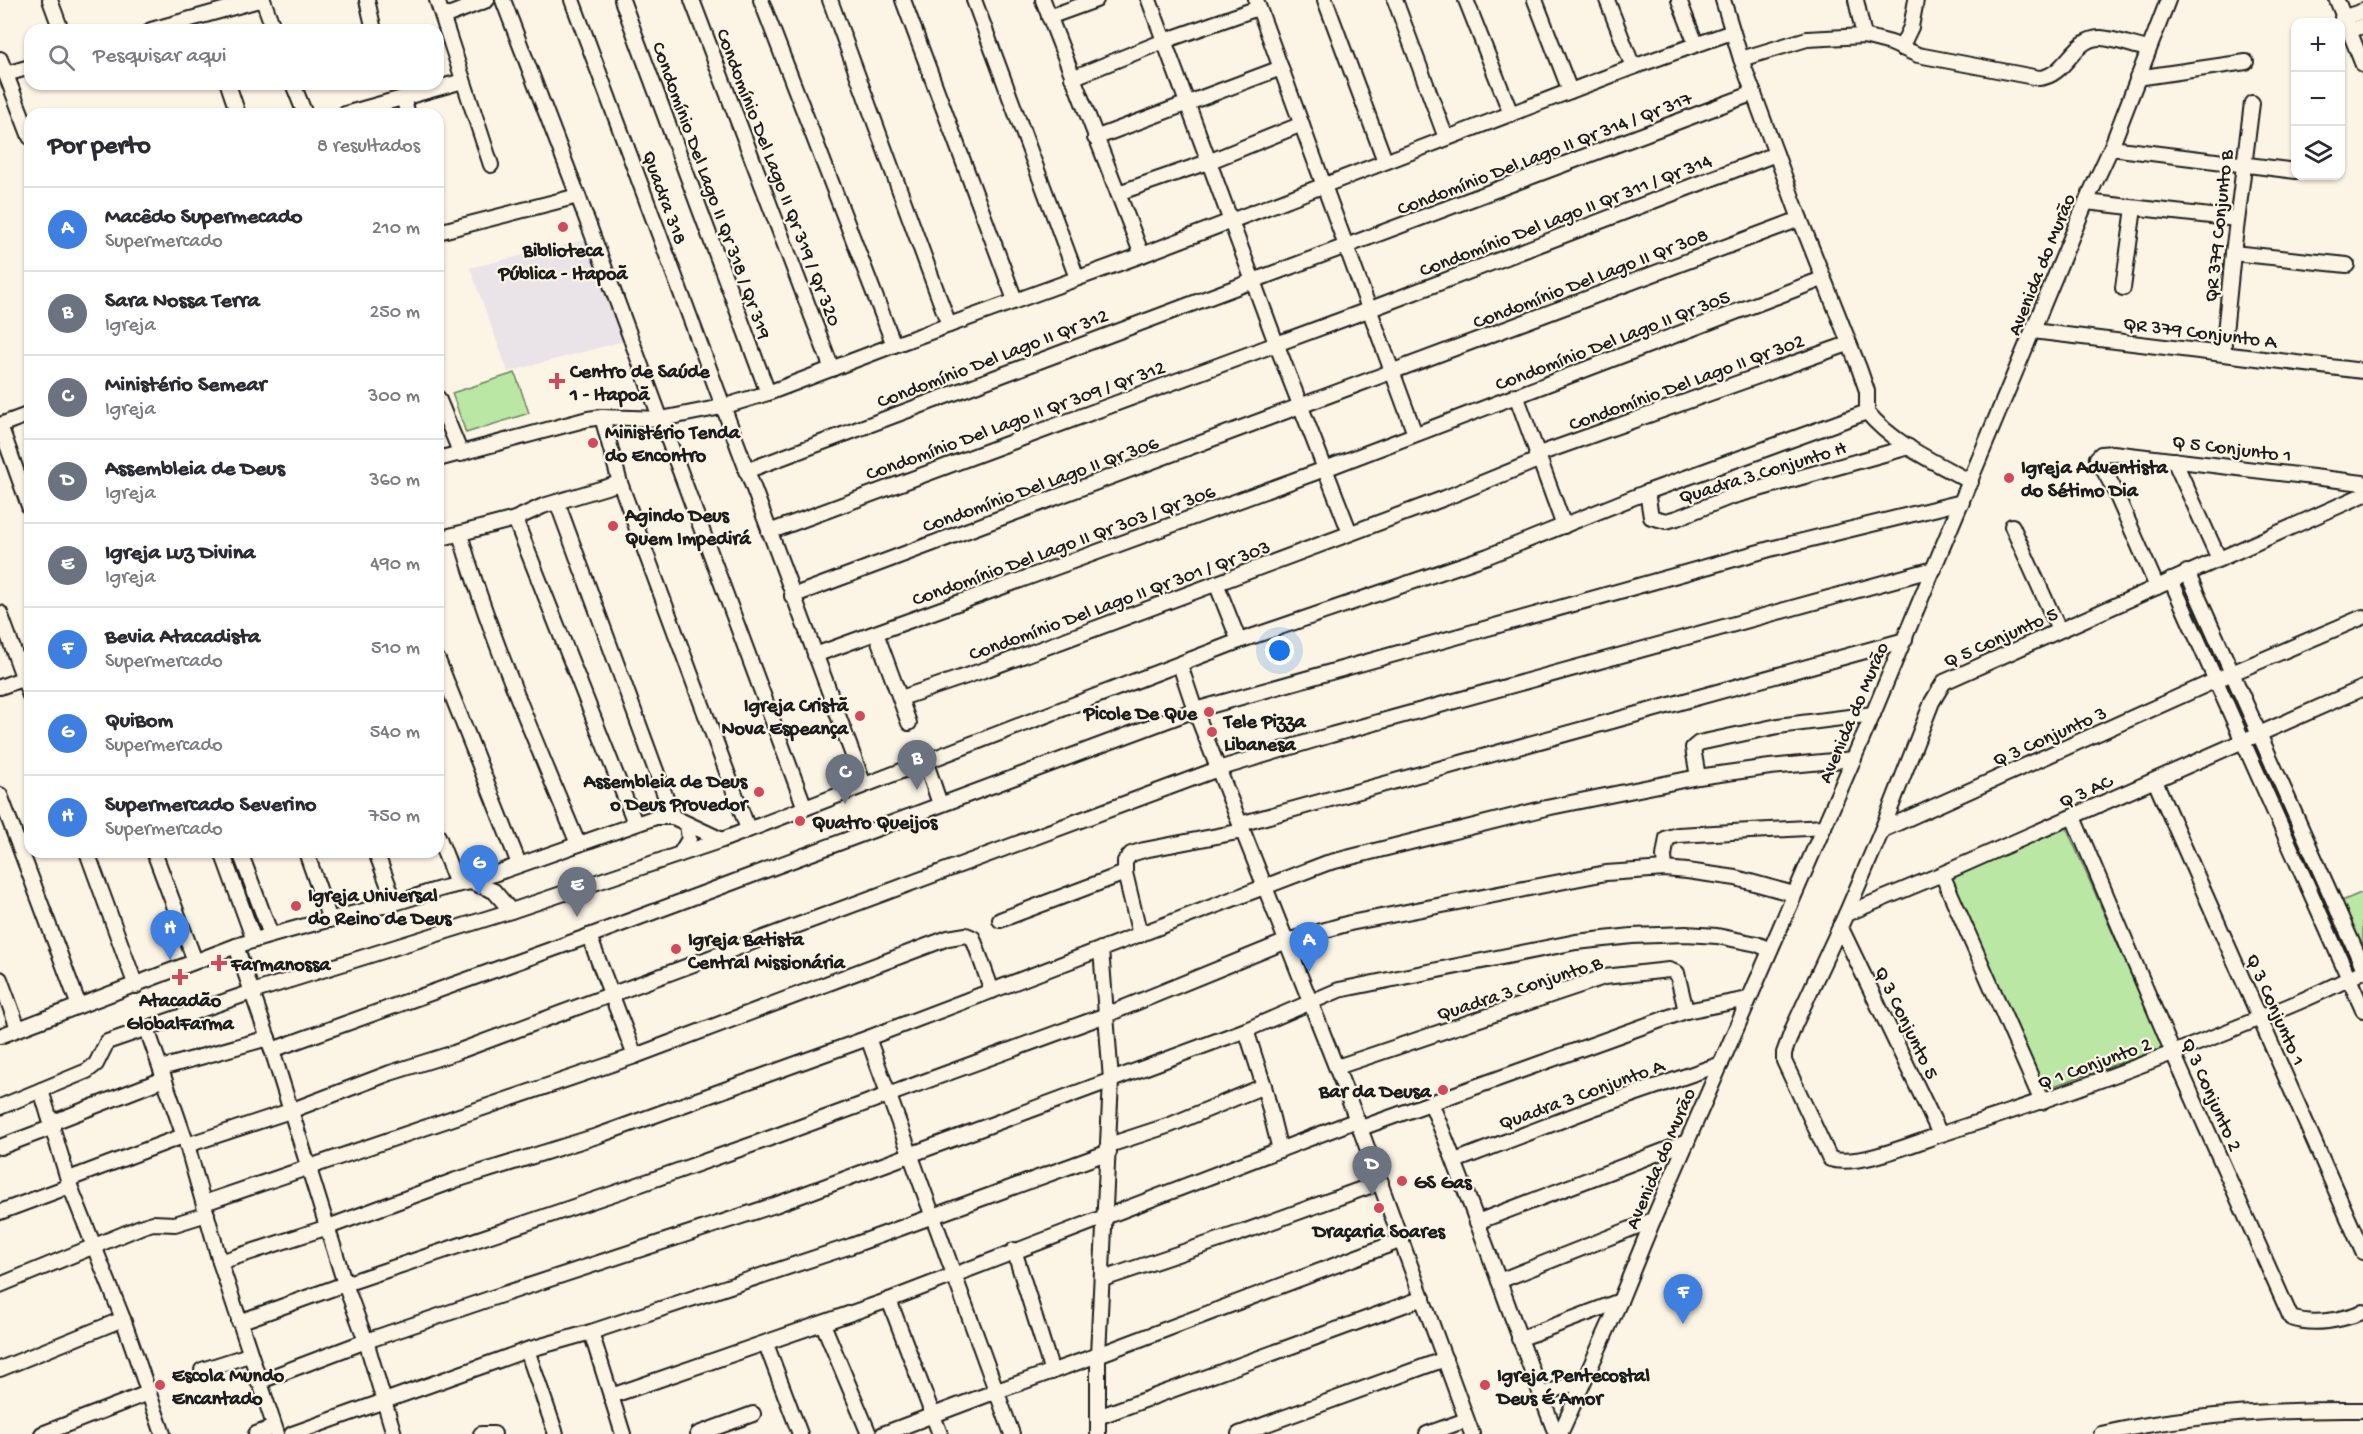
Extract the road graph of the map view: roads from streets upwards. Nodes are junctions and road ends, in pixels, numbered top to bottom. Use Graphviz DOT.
graph roads {
  1 [pos="50,0"];
  2 [pos="259,0"];
  3 [pos="263,0"];
  4 [pos="367,0"];
  5 [pos="437,0"];
  6 [pos="487,0"];
  7 [pos="503,0"];
  8 [pos="572,0"];
  9 [pos="622,0"];
  10 [pos="692,0"];
  11 [pos="761,0"];
  12 [pos="830,0"];
  13 [pos="903,0"];
  14 [pos="974,0"];
  15 [pos="1043,0"];
  16 [pos="1096,0"];
  17 [pos="1149,0"];
  18 [pos="1325,0"];
  19 [pos="1395,0"];
  20 [pos="1466,0"];
  21 [pos="1535,0"];
  22 [pos="1607,0"];
  23 [pos="1679,0"];
  24 [pos="1723,0"];
  25 [pos="1856,0"];
  26 [pos="1916,0"];
  27 [pos="2168,0"];
  28 [pos="2337,0"];
  29 [pos="1257,4"];
  30 [pos="2363,11"];
  31 [pos="443,17"];
  32 [pos="1049,17"];
  33 [pos="2342,18"];
  34 [pos="59,24"];
  35 [pos="173,24"];
  36 [pos="272,24"];
  37 [pos="373,24"];
  38 [pos="2345,24"];
  39 [pos="2363,26"];
  40 [pos="2348,31"];
  41 [pos="1732,32"];
  42 [pos="1864,36"];
  43 [pos="1164,41"];
  44 [pos="1696,44"];
  45 [pos="1900,48"];
  46 [pos="2148,49"];
  47 [pos="0,59"];
  48 [pos="1741,59"];
  49 [pos="2246,62"];
  50 [pos="2363,65"];
  51 [pos="1633,67"];
  52 [pos="1281,68"];
  53 [pos="24,69"];
  54 [pos="6,74"];
  55 [pos="1072,78"];
  56 [pos="2137,78"];
  57 [pos="463,81"];
  58 [pos="444,86"];
  59 [pos="230,90"];
  60 [pos="295,90"];
  61 [pos="431,90"];
  62 [pos="1570,91"];
  63 [pos="1754,93"];
  64 [pos="403,98"];
  65 [pos="1187,103"];
  66 [pos="2252,103"];
  67 [pos="236,108"];
  68 [pos="303,108"];
  69 [pos="367,108"];
  70 [pos="406,108"];
  71 [pos="1510,114"];
  72 [pos="24,121"];
  73 [pos="1302,124"];
  74 [pos="1095,138"];
  75 [pos="1446,138"];
  76 [pos="2111,148"];
  77 [pos="1776,154"];
  78 [pos="1385,161"];
  79 [pos="1208,162"];
  80 [pos="491,165"];
  81 [pos="2243,165"];
  82 [pos="2291,171"];
  83 [pos="1324,184"];
  84 [pos="1118,193"];
  85 [pos="578,196"];
  86 [pos="2086,202"];
  87 [pos="2134,208"];
  88 [pos="1231,219"];
  89 [pos="1800,219"];
  90 [pos="2237,219"];
  91 [pos="444,230"];
  92 [pos="1347,247"];
  93 [pos="2233,253"];
  94 [pos="1142,255"];
  95 [pos="2347,265"];
  96 [pos="1077,278"];
  97 [pos="1822,279"];
  98 [pos="1252,280"];
  99 [pos="2123,288"];
  100 [pos="1014,300"];
  101 [pos="1368,310"];
  102 [pos="949,325"];
  103 [pos="2033,331"];
  104 [pos="1276,343"];
  105 [pos="1848,344"];
  106 [pos="894,345"];
  107 [pos="2223,353"];
  108 [pos="832,369"];
  109 [pos="2363,371"];
  110 [pos="1393,372"];
  111 [pos="768,393"];
  112 [pos="1516,395"];
  113 [pos="723,407"];
  114 [pos="1302,407"];
  115 [pos="1867,412"];
  116 [pos="444,413"];
  117 [pos="24,416"];
  118 [pos="602,417"];
  119 [pos="661,419"];
  120 [pos="0,425"];
  121 [pos="1415,434"];
  122 [pos="1909,447"];
  123 [pos="460,454"];
  124 [pos="444,458"];
  125 [pos="1537,458"];
  126 [pos="2174,460"];
  127 [pos="1325,469"];
  128 [pos="746,471"];
  129 [pos="1971,482"];
  130 [pos="620,483"];
  131 [pos="2363,483"];
  132 [pos="24,492"];
  133 [pos="1647,492"];
  134 [pos="2363,495"];
  135 [pos="1962,501"];
  136 [pos="557,502"];
  137 [pos="515,519"];
  138 [pos="1564,526"];
  139 [pos="2012,526"];
  140 [pos="769,532"];
  141 [pos="1350,533"];
  142 [pos="460,534"];
  143 [pos="444,537"];
  144 [pos="2219,559"];
  145 [pos="1934,569"];
  146 [pos="2187,572"];
  147 [pos="2171,580"];
  148 [pos="1216,583"];
  149 [pos="2157,587"];
  150 [pos="792,596"];
  151 [pos="0,614"];
  152 [pos="2363,617"];
  153 [pos="2059,630"];
  154 [pos="876,633"];
  155 [pos="1905,640"];
  156 [pos="1239,641"];
  157 [pos="815,655"];
  158 [pos="1180,664"];
  159 [pos="24,670"];
  160 [pos="2232,673"];
  161 [pos="444,675"];
  162 [pos="24,678"];
  163 [pos="2217,682"];
  164 [pos="0,687"];
  165 [pos="2362,692"];
  166 [pos="901,699"];
  167 [pos="1195,710"];
  168 [pos="1873,714"];
  169 [pos="909,723"];
  170 [pos="2259,734"];
  171 [pos="2243,742"];
  172 [pos="1854,759"];
  173 [pos="926,763"];
  174 [pos="1218,769"];
  175 [pos="1698,777"];
  176 [pos="2155,781"];
  177 [pos="864,785"];
  178 [pos="0,795"];
  179 [pos="940,804"];
  180 [pos="805,808"];
  181 [pos="673,817"];
  182 [pos="2073,817"];
  183 [pos="635,823"];
  184 [pos="687,824"];
  185 [pos="1824,827"];
  186 [pos="1242,828"];
  187 [pos="748,829"];
  188 [pos="1882,830"];
  189 [pos="722,840"];
  190 [pos="578,844"];
  191 [pos="444,851"];
  192 [pos="680,854"];
  193 [pos="89,858"];
  194 [pos="156,858"];
  195 [pos="224,858"];
  196 [pos="242,858"];
  197 [pos="308,858"];
  198 [pos="378,858"];
  199 [pos="519,864"];
  200 [pos="1665,869"];
  201 [pos="495,872"];
  202 [pos="1125,873"];
  203 [pos="1942,874"];
  204 [pos="471,882"];
  205 [pos="457,884"];
  206 [pos="1264,886"];
  207 [pos="494,891"];
  208 [pos="1794,894"];
  209 [pos="395,903"];
  210 [pos="511,911"];
  211 [pos="330,920"];
  212 [pos="1000,920"];
  213 [pos="1843,920"];
  214 [pos="271,934"];
  215 [pos="1140,935"];
  216 [pos="589,936"];
  217 [pos="254,940"];
  218 [pos="1287,941"];
  219 [pos="236,946"];
  220 [pos="1101,949"];
  221 [pos="1770,950"];
  222 [pos="195,961"];
  223 [pos="2363,967"];
  224 [pos="2363,971"];
  225 [pos="0,979"];
  226 [pos="2349,979"];
  227 [pos="136,986"];
  228 [pos="992,991"];
  229 [pos="252,992"];
  230 [pos="612,995"];
  231 [pos="1748,999"];
  232 [pos="1309,1002"];
  233 [pos="79,1006"];
  234 [pos="2363,1010"];
  235 [pos="1686,1011"];
  236 [pos="1106,1015"];
  237 [pos="2259,1018"];
  238 [pos="18,1028"];
  239 [pos="147,1029"];
  240 [pos="1246,1030"];
  241 [pos="0,1036"];
  242 [pos="868,1038"];
  243 [pos="270,1044"];
  244 [pos="2173,1053"];
  245 [pos="635,1056"];
  246 [pos="1721,1064"];
  247 [pos="1337,1067"];
  248 [pos="162,1073"];
  249 [pos="1111,1080"];
  250 [pos="1264,1086"];
  251 [pos="41,1090"];
  252 [pos="888,1095"];
  253 [pos="1431,1102"];
  254 [pos="2042,1102"];
  255 [pos="0,1107"];
  256 [pos="290,1111"];
  257 [pos="1359,1124"];
  258 [pos="52,1125"];
  259 [pos="1940,1134"];
  260 [pos="185,1140"];
  261 [pos="1687,1142"];
  262 [pos="0,1147"];
  263 [pos="1109,1149"];
  264 [pos="1280,1150"];
  265 [pos="910,1155"];
  266 [pos="1455,1161"];
  267 [pos="309,1167"];
  268 [pos="1381,1182"];
  269 [pos="70,1183"];
  270 [pos="205,1209"];
  271 [pos="0,1212"];
  272 [pos="934,1216"];
  273 [pos="1105,1218"];
  274 [pos="1653,1220"];
  275 [pos="1477,1222"];
  276 [pos="328,1227"];
  277 [pos="1402,1240"];
  278 [pos="95,1247"];
  279 [pos="1014,1250"];
  280 [pos="2363,1252"];
  281 [pos="220,1262"];
  282 [pos="955,1273"];
  283 [pos="1103,1279"];
  284 [pos="1499,1281"];
  285 [pos="345,1284"];
  286 [pos="0,1285"];
  287 [pos="1423,1298"];
  288 [pos="890,1300"];
  289 [pos="1620,1301"];
  290 [pos="2363,1312"];
  291 [pos="123,1319"];
  292 [pos="239,1322"];
  293 [pos="823,1324"];
  294 [pos="591,1332"];
  295 [pos="1519,1339"];
  296 [pos="366,1341"];
  297 [pos="766,1344"];
  298 [pos="527,1350"];
  299 [pos="249,1355"];
  300 [pos="1098,1355"];
  301 [pos="1445,1359"];
  302 [pos="0,1369"];
  303 [pos="202,1370"];
  304 [pos="1052,1372"];
  305 [pos="1583,1380"];
  306 [pos="258,1382"];
  307 [pos="996,1391"];
  308 [pos="148,1393"];
  309 [pos="1541,1395"];
  310 [pos="611,1396"];
  311 [pos="384,1401"];
  312 [pos="2363,1410"];
  313 [pos="753,1414"];
  314 [pos="934,1415"];
  315 [pos="1098,1417"];
  316 [pos="1466,1420"];
  317 [pos="276,1431"];
  318 [pos="42,1434"];
  319 [pos="163,1434"];
  320 [pos="256,1434"];
  321 [pos="292,1434"];
  322 [pos="394,1434"];
  323 [pos="481,1434"];
  324 [pos="494,1434"];
  325 [pos="556,1434"];
  326 [pos="623,1434"];
  327 [pos="698,1434"];
  328 [pos="800,1434"];
  329 [pos="869,1434"];
  330 [pos="883,1434"];
  331 [pos="940,1434"];
  332 [pos="1012,1434"];
  333 [pos="1098,1434"];
  334 [pos="1239,1434"];
  335 [pos="1427,1434"];
  336 [pos="1472,1434"];
  337 [pos="1558,1434"];
  338 [pos="2101,1434"];
  1 -- 34 [label="street"];
  2 -- 35 [label="street"];
  3 -- 36 [label="street"];
  4 -- 37 [label="street"];
  5 -- 31 [label="street"];
  6 -- 31 [label="street"];
  7 -- 85 [label="street"];
  8 -- 113 [label="street, Quadra 318"];
  9 -- 111 [label="street, Condomínio Del Lago II Qr 318 / Qr 319"];
  10 -- 108 [label="street, Condomínio Del Lago II Qr 319 / Qr 320"];
  11 -- 106 [label="street"];
  12 -- 102 [label="street"];
  13 -- 100 [label="street"];
  14 -- 96 [label="street"];
  15 -- 32 [label="street"];
  16 -- 32 [label="street"];
  17 -- 43 [label="street"];
  18 -- 78 [label="street"];
  19 -- 75 [label="street"];
  20 -- 71 [label="street"];
  21 -- 62 [label="street"];
  22 -- 51 [label="street"];
  23 -- 44 [label="street"];
  24 -- 41 [label="street"];
  25 -- 42 [label="street"];
  26 -- 45 [label="street"];
  27 -- 46 [label="street, Avenida do Murão"];
  28 -- 33 [label="street"];
  29 -- 43 [label="street"];
  29 -- 52 [label="street"];
  30 -- 33 [label="street"];
  31 -- 57 [label="street"];
  32 -- 55 [label="street"];
  38 -- 40 [label="street"];
  39 -- 40 [label="street"];
  40 -- 50 [label="street"];
  41 -- 44 [label="street"];
  41 -- 48 [label="street"];
  42 -- 45 [label="street"];
  42 -- 48 [label="street"];
  43 -- 55 [label="street"];
  43 -- 65 [label="street"];
  44 -- 51 [label="street"];
  45 -- 46 [label="street"];
  46 -- 56 [label="street, Avenida do Murão"];
  47 -- 54 [label="street"];
  48 -- 63 [label="street"];
  49 -- 56 [label="street"];
  51 -- 62 [label="street"];
  52 -- 65 [label="street"];
  52 -- 73 [label="street"];
  53 -- 54 [label="street"];
  54 -- 72 [label="street"];
  55 -- 74 [label="street"];
  56 -- 76 [label="street, Avenida do Murão"];
  57 -- 58 [label="street"];
  57 -- 80 [label="street"];
  59 -- 67 [label="street"];
  60 -- 68 [label="street"];
  61 -- 64 [label="street"];
  62 -- 71 [label="street"];
  63 -- 77 [label="street"];
  63 -- 92 [label="street, Condomínio Del Lago II Qr 314 / Qr 317"];
  64 -- 69 [label="street"];
  64 -- 70 [label="street"];
  65 -- 74 [label="street"];
  65 -- 79 [label="street"];
  66 -- 81 [label="street, QR 379 Conjunto B"];
  71 -- 75 [label="street"];
  73 -- 79 [label="street"];
  73 -- 83 [label="street"];
  74 -- 84 [label="street"];
  75 -- 78 [label="street"];
  76 -- 81 [label="street"];
  76 -- 86 [label="street, Avenida do Murão"];
  77 -- 89 [label="street"];
  77 -- 101 [label="street, Condomínio Del Lago II Qr 311 / Qr 314"];
  78 -- 83 [label="street"];
  79 -- 84 [label="street"];
  79 -- 88 [label="street"];
  81 -- 82 [label="street"];
  81 -- 90 [label="street, QR 379 Conjunto B"];
  83 -- 88 [label="street"];
  83 -- 92 [label="street"];
  84 -- 94 [label="street"];
  85 -- 91 [label="street"];
  85 -- 119 [label="street"];
  86 -- 87 [label="street"];
  86 -- 103 [label="street, Avenida do Murão"];
  87 -- 90 [label="street"];
  87 -- 99 [label="street"];
  88 -- 94 [label="street"];
  88 -- 98 [label="street"];
  89 -- 97 [label="street"];
  89 -- 110 [label="street, Condomínio Del Lago II Qr 308"];
  90 -- 93 [label="street, QR 379 Conjunto B"];
  92 -- 98 [label="street, Condomínio Del Lago II Qr 314 / Qr 317"];
  92 -- 101 [label="street"];
  93 -- 95 [label="street"];
  93 -- 107 [label="street, QR 379 Conjunto B"];
  94 -- 96 [label="street"];
  96 -- 100 [label="street"];
  97 -- 105 [label="street"];
  97 -- 112 [label="street, Condomínio Del Lago II Qr 305"];
  98 -- 104 [label="street"];
  98 -- 128 [label="street, Condomínio Del Lago II Qr 312"];
  100 -- 102 [label="street"];
  101 -- 104 [label="street, Condomínio Del Lago II Qr 311 / Qr 314"];
  101 -- 110 [label="street"];
  102 -- 106 [label="street"];
  103 -- 107 [label="street, QR 379 Conjunto A"];
  103 -- 129 [label="street, Avenida do Murão"];
  104 -- 114 [label="street"];
  104 -- 140 [label="street, Condomínio Del Lago II Qr 309 / Qr 312"];
  105 -- 115 [label="street"];
  105 -- 125 [label="street, Condomínio Del Lago II Qr 302"];
  106 -- 108 [label="street"];
  107 -- 109 [label="street, QR 379 Conjunto A"];
  108 -- 111 [label="street"];
  110 -- 114 [label="street, Condomínio Del Lago II Qr 308"];
  110 -- 121 [label="street"];
  111 -- 113 [label="street"];
  112 -- 121 [label="street, Condomínio Del Lago II Qr 305"];
  112 -- 125 [label="street"];
  113 -- 119 [label="street"];
  113 -- 128 [label="street, Quadra 318"];
  114 -- 127 [label="street"];
  114 -- 150 [label="street, Condomínio Del Lago II Qr 306"];
  115 -- 122 [label="street"];
  115 -- 133 [label="street"];
  116 -- 123 [label="street"];
  117 -- 120 [label="street"];
  118 -- 119 [label="street"];
  118 -- 123 [label="street"];
  118 -- 130 [label="street"];
  119 -- 180 [label="street"];
  120 -- 132 [label="street"];
  121 -- 127 [label="street, Condomínio Del Lago II Qr 305"];
  122 -- 129 [label="street"];
  122 -- 133 [label="street, Quadra 3 Conjunto H"];
  123 -- 124 [label="street"];
  125 -- 138 [label="street"];
  125 -- 141 [label="street, Condomínio Del Lago II Qr 302"];
  126 -- 131 [label="street, Q 5 Conjunto 1"];
  126 -- 144 [label="street"];
  126 -- 149 [label="street, Q 5 Conjunto 1"];
  127 -- 141 [label="street"];
  127 -- 154 [label="street, Condomínio Del Lago II Qr 303 / Qr 306"];
  128 -- 140 [label="street, Quadra 318"];
  129 -- 135 [label="street, Avenida do Murão"];
  130 -- 136 [label="street"];
  130 -- 187 [label="street"];
  133 -- 138 [label="street"];
  134 -- 144 [label="street, Q 5 Conjunto 5"];
  135 -- 145 [label="street, Avenida do Murão"];
  135 -- 167 [label="street"];
  136 -- 137 [label="street"];
  136 -- 181 [label="street"];
  137 -- 142 [label="street"];
  137 -- 183 [label="street"];
  138 -- 156 [label="street"];
  139 -- 153 [label="street"];
  140 -- 150 [label="street, Quadra 318"];
  141 -- 148 [label="street, Condomínio Del Lago II Qr 301 / Qr 303"];
  142 -- 143 [label="street"];
  142 -- 190 [label="street"];
  144 -- 146 [label="street, Q 5 Conjunto 5"];
  145 -- 155 [label="street, Avenida do Murão"];
  145 -- 174 [label="street"];
  146 -- 147 [label="street, Q 5 Conjunto 5"];
  146 -- 160 [label="street"];
  147 -- 149 [label="street, Q 5 Conjunto 5"];
  147 -- 163 [label="street"];
  148 -- 156 [label="street"];
  148 -- 166 [label="street, Condomínio Del Lago II Qr 301 / Qr 303"];
  149 -- 153 [label="street, Q 5 Conjunto 5"];
  150 -- 157 [label="street, Quadra 318"];
  151 -- 159 [label="street"];
  152 -- 160 [label="street, Q 3 Conjunto 3"];
  153 -- 188 [label="street, Q 5 Conjunto 5"];
  154 -- 157 [label="street, Condomínio Del Lago II Qr 303 / Qr 306"];
  154 -- 166 [label="street"];
  155 -- 168 [label="street, Avenida do Murão"];
  155 -- 186 [label="street"];
  156 -- 158 [label="street"];
  157 -- 177 [label="street, Quadra 318"];
  158 -- 167 [label="street"];
  158 -- 173 [label="street"];
  160 -- 163 [label="street, Q 3 Conjunto 3"];
  160 -- 170 [label="street"];
  161 -- 199 [label="street"];
  162 -- 164 [label="street"];
  163 -- 171 [label="street"];
  163 -- 188 [label="street, Q 3 Conjunto 3"];
  165 -- 170 [label="street, Q 3 AC"];
  166 -- 169 [label="street"];
  167 -- 174 [label="street"];
  167 -- 179 [label="street"];
  168 -- 172 [label="street, Avenida do Murão"];
  168 -- 175 [label="street"];
  170 -- 171 [label="street, Q 3 AC"];
  170 -- 223 [label="street"];
  171 -- 176 [label="street, Q 3 AC"];
  171 -- 226 [label="street"];
  172 -- 175 [label="street"];
  172 -- 185 [label="street, Avenida do Murão"];
  173 -- 177 [label="street"];
  173 -- 179 [label="street"];
  174 -- 186 [label="street"];
  174 -- 230 [label="street"];
  175 -- 206 [label="street"];
  176 -- 182 [label="street, Q 3 AC"];
  176 -- 237 [label="street, Q 3 Conjunto 1"];
  177 -- 180 [label="street"];
  178 -- 233 [label="street"];
  179 -- 216 [label="street"];
  180 -- 187 [label="street"];
  181 -- 183 [label="street"];
  181 -- 184 [label="street"];
  182 -- 203 [label="street, Q 3 AC"];
  182 -- 244 [label="street, Q 3 Conjunto 2"];
  183 -- 190 [label="street"];
  184 -- 189 [label="street"];
  184 -- 192 [label="street"];
  185 -- 200 [label="street"];
  185 -- 208 [label="street, Avenida do Murão"];
  186 -- 202 [label="street"];
  186 -- 206 [label="street"];
  187 -- 189 [label="street"];
  188 -- 213 [label="street, Q 5 Conjunto 5"];
  189 -- 192 [label="street"];
  190 -- 199 [label="street"];
  191 -- 205 [label="street"];
  192 -- 210 [label="street"];
  193 -- 227 [label="street"];
  194 -- 222 [label="street"];
  195 -- 217 [label="street"];
  196 -- 214 [label="street"];
  197 -- 211 [label="street"];
  198 -- 209 [label="street"];
  199 -- 201 [label="street"];
  200 -- 208 [label="street"];
  200 -- 218 [label="street"];
  201 -- 204 [label="street"];
  201 -- 207 [label="street"];
  202 -- 212 [label="street"];
  202 -- 215 [label="street"];
  203 -- 213 [label="street, Q 3 AC"];
  203 -- 254 [label="street"];
  204 -- 205 [label="street"];
  204 -- 207 [label="street"];
  205 -- 209 [label="street"];
  206 -- 215 [label="street"];
  206 -- 218 [label="street"];
  207 -- 210 [label="street"];
  208 -- 221 [label="street, Avenida do Murão"];
  209 -- 211 [label="street"];
  210 -- 229 [label="street"];
  211 -- 214 [label="street"];
  213 -- 259 [label="street, Q 3 Conjunto 5"];
  213 -- 259 [label="street, Q 1 Conjunto 2"];
  214 -- 217 [label="street"];
  215 -- 220 [label="street"];
  216 -- 230 [label="street"];
  216 -- 243 [label="street"];
  217 -- 219 [label="street"];
  218 -- 232 [label="street"];
  218 -- 236 [label="street"];
  219 -- 222 [label="street"];
  219 -- 229 [label="street"];
  220 -- 228 [label="street"];
  220 -- 236 [label="street"];
  221 -- 231 [label="street, Avenida do Murão"];
  221 -- 232 [label="street"];
  222 -- 227 [label="street"];
  224 -- 226 [label="street, Q 1 Conjunto 2"];
  225 -- 238 [label="street"];
  226 -- 234 [label="street"];
  226 -- 237 [label="street, Q 1 Conjunto 2"];
  227 -- 233 [label="street"];
  228 -- 242 [label="street"];
  228 -- 245 [label="street"];
  229 -- 239 [label="street"];
  229 -- 243 [label="street"];
  230 -- 245 [label="street"];
  230 -- 256 [label="street"];
  231 -- 235 [label="street"];
  231 -- 246 [label="street, Avenida do Murão"];
  232 -- 240 [label="street"];
  232 -- 247 [label="street"];
  233 -- 238 [label="street"];
  235 -- 247 [label="street, Quadra 3 Conjunto B"];
  235 -- 253 [label="street"];
  236 -- 249 [label="street"];
  236 -- 252 [label="street"];
  237 -- 244 [label="street, Q 1 Conjunto 2"];
  237 -- 280 [label="street, Q 3 Conjunto 1"];
  238 -- 241 [label="street"];
  239 -- 248 [label="street"];
  239 -- 251 [label="street"];
  240 -- 249 [label="street"];
  240 -- 250 [label="street"];
  242 -- 252 [label="street"];
  242 -- 276 [label="street"];
  243 -- 248 [label="street"];
  243 -- 256 [label="street"];
  244 -- 254 [label="street, Q 1 Conjunto 2"];
  244 -- 290 [label="street, Q 3 Conjunto 2"];
  245 -- 267 [label="street"];
  246 -- 261 [label="street, Avenida do Murão"];
  246 -- 266 [label="street, Quadra 3 Conjunto A"];
  247 -- 257 [label="street"];
  248 -- 258 [label="street"];
  248 -- 260 [label="street"];
  249 -- 263 [label="street"];
  249 -- 265 [label="street"];
  250 -- 263 [label="street"];
  250 -- 264 [label="street"];
  251 -- 255 [label="street"];
  251 -- 258 [label="street"];
  252 -- 265 [label="street"];
  252 -- 285 [label="street"];
  253 -- 257 [label="street"];
  253 -- 266 [label="street"];
  254 -- 259 [label="street, Q 1 Conjunto 2"];
  256 -- 260 [label="street"];
  256 -- 267 [label="street"];
  257 -- 264 [label="street"];
  257 -- 268 [label="street"];
  258 -- 262 [label="street"];
  258 -- 269 [label="street"];
  260 -- 269 [label="street"];
  260 -- 270 [label="street"];
  261 -- 274 [label="street, Avenida do Murão"];
  261 -- 275 [label="street"];
  263 -- 272 [label="street"];
  263 -- 273 [label="street"];
  264 -- 273 [label="street"];
  265 -- 272 [label="street"];
  265 -- 296 [label="street"];
  266 -- 275 [label="street"];
  267 -- 270 [label="street"];
  267 -- 276 [label="street"];
  268 -- 277 [label="street"];
  268 -- 283 [label="street"];
  269 -- 271 [label="street"];
  269 -- 278 [label="street"];
  270 -- 278 [label="street"];
  270 -- 281 [label="street"];
  272 -- 282 [label="street"];
  272 -- 294 [label="street"];
  273 -- 279 [label="street"];
  273 -- 283 [label="street"];
  274 -- 284 [label="street"];
  274 -- 289 [label="street, Avenida do Murão"];
  275 -- 284 [label="street"];
  276 -- 281 [label="street"];
  276 -- 285 [label="street"];
  277 -- 287 [label="street"];
  277 -- 300 [label="street"];
  278 -- 286 [label="street"];
  278 -- 291 [label="street"];
  279 -- 282 [label="street"];
  279 -- 304 [label="street"];
  281 -- 292 [label="street"];
  282 -- 288 [label="street"];
  282 -- 307 [label="street"];
  283 -- 300 [label="street"];
  284 -- 295 [label="street"];
  285 -- 292 [label="street"];
  285 -- 296 [label="street"];
  287 -- 301 [label="street"];
  287 -- 315 [label="street"];
  288 -- 293 [label="street"];
  288 -- 314 [label="street"];
  289 -- 295 [label="street"];
  289 -- 305 [label="street, Avenida do Murão"];
  291 -- 302 [label="street"];
  291 -- 308 [label="street"];
  292 -- 299 [label="street"];
  293 -- 297 [label="street"];
  293 -- 329 [label="street"];
  294 -- 298 [label="street"];
  294 -- 310 [label="street"];
  295 -- 309 [label="street"];
  296 -- 306 [label="street"];
  296 -- 311 [label="street"];
  297 -- 310 [label="street"];
  297 -- 328 [label="street"];
  298 -- 311 [label="street"];
  298 -- 325 [label="street"];
  299 -- 303 [label="street"];
  299 -- 306 [label="street"];
  300 -- 304 [label="street"];
  300 -- 315 [label="street"];
  301 -- 316 [label="street"];
  301 -- 334 [label="street"];
  304 -- 307 [label="street"];
  305 -- 309 [label="street"];
  305 -- 337 [label="street, Avenida do Murão"];
  306 -- 317 [label="street"];
  307 -- 314 [label="street"];
  307 -- 332 [label="street"];
  308 -- 318 [label="street"];
  308 -- 319 [label="street"];
  309 -- 337 [label="street"];
  310 -- 326 [label="street"];
  311 -- 321 [label="street"];
  311 -- 322 [label="street"];
  312 -- 338 [label="street"];
  313 -- 327 [label="street"];
  314 -- 330 [label="street"];
  314 -- 331 [label="street"];
  315 -- 333 [label="street"];
  316 -- 335 [label="street"];
  316 -- 336 [label="street"];
  317 -- 320 [label="street"];
  323 -- 324 [label="street"];
}
